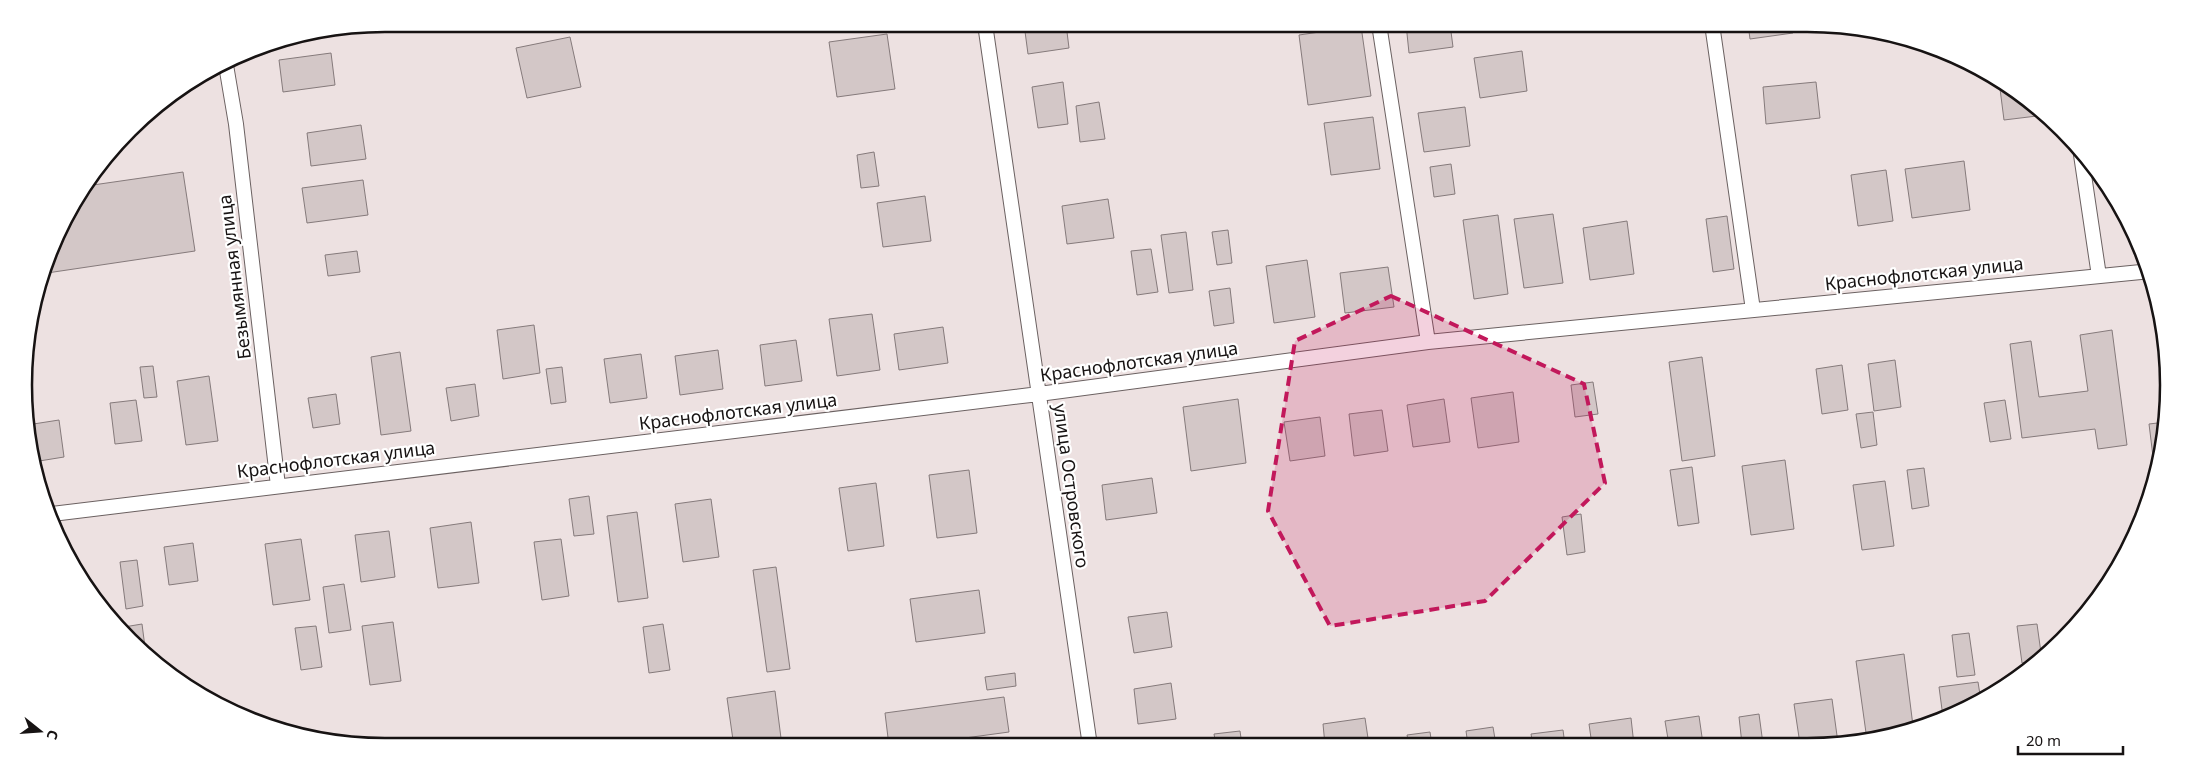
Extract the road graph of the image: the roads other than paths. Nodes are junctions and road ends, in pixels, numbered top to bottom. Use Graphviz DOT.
graph roads {
  1 [pos="986,32"];
  2 [pos="1380,32"];
  3 [pos="1713,32"];
  4 [pos="227,70"];
  5 [pos="2082,164"];
  6 [pos="2142,272"];
  7 [pos="2099,276"];
  8 [pos="1753,310"];
  9 [pos="1428,342"];
  10 [pos="1039,394"];
  11 [pos="278,486"];
  12 [pos="56,513"];
  13 [pos="1089,738"];
  1 -- 10 [label="lane, улица Островского"];
  2 -- 9 [label="lane"];
  3 -- 8 [label="lane"];
  4 -- 11 [label="lane, Безымянная улица"];
  5 -- 7 [label="lane"];
  6 -- 7 [label="lane, Краснофлотская улица"];
  7 -- 8 [label="lane, Краснофлотская улица"];
  8 -- 9 [label="lane, Краснофлотская улица"];
  9 -- 10 [label="lane, Краснофлотская улица"];
  10 -- 11 [label="lane, Краснофлотская улица"];
  10 -- 13 [label="lane, улица Островского"];
  11 -- 12 [label="lane, Краснофлотская улица"];
}
